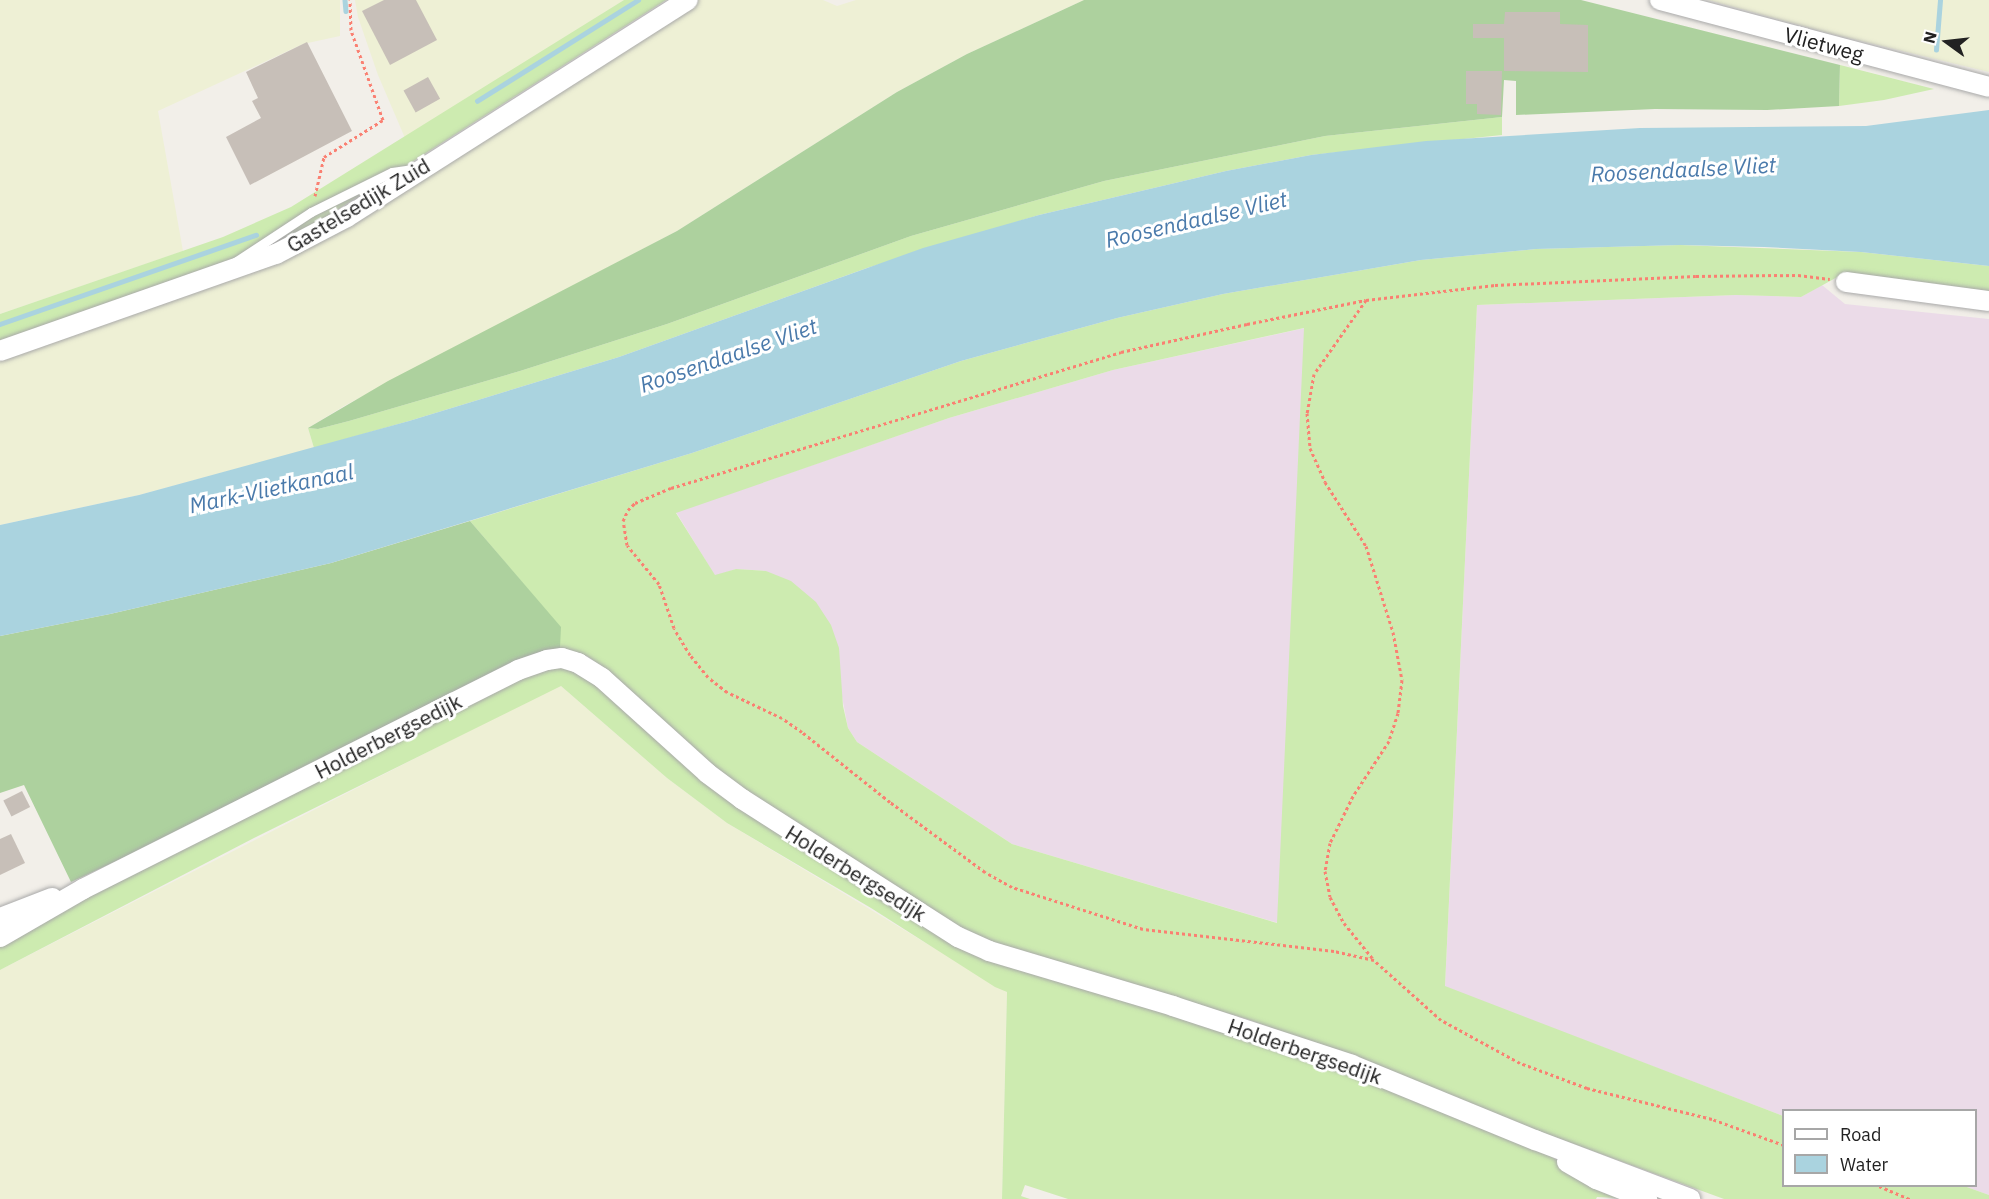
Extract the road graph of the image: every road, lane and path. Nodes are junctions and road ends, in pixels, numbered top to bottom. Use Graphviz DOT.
graph roads {
  1 [pos="350,0"];
  2 [pos="688,0"];
  3 [pos="1660,0"];
  4 [pos="1989,87"];
  5 [pos="424,167"];
  6 [pos="311,212"];
  7 [pos="222,273"];
  8 [pos="1846,282"];
  9 [pos="1366,300"];
  10 [pos="1989,301"];
  11 [pos="0,351"];
  12 [pos="84,889"];
  13 [pos="0,918"];
  14 [pos="0,937"];
  15 [pos="1374,960"];
  16 [pos="1535,1140"];
  17 [pos="1782,1144"];
  18 [pos="1883,1187"];
  19 [pos="1647,1199"];
  20 [pos="1690,1199"];
  21 [pos="1910,1199"];
  1 -- 6 [label="path"];
  2 -- 5 [label="street, Gastelsedijk Zuid"];
  3 -- 4 [label="street, Vlietweg"];
  5 -- 6 [label="lane"];
  5 -- 7 [label="street, Gastelsedijk Zuid"];
  6 -- 7 [label="lane"];
  7 -- 11 [label="street, Gastelsedijk Zuid"];
  8 -- 9 [label="path"];
  8 -- 10 [label="street"];
  9 -- 15 [label="path"];
  9 -- 15 [label="path"];
  12 -- 13 [label="street, Holderbergsedijk"];
  12 -- 14 [label="street, Holderbergsedijk"];
  12 -- 16 [label="street, Holderbergsedijk"];
  15 -- 17 [label="path"];
  16 -- 19 [label="street"];
  16 -- 20 [label="street, Holderbergsedijk"];
  18 -- 21 [label="path"];
}
